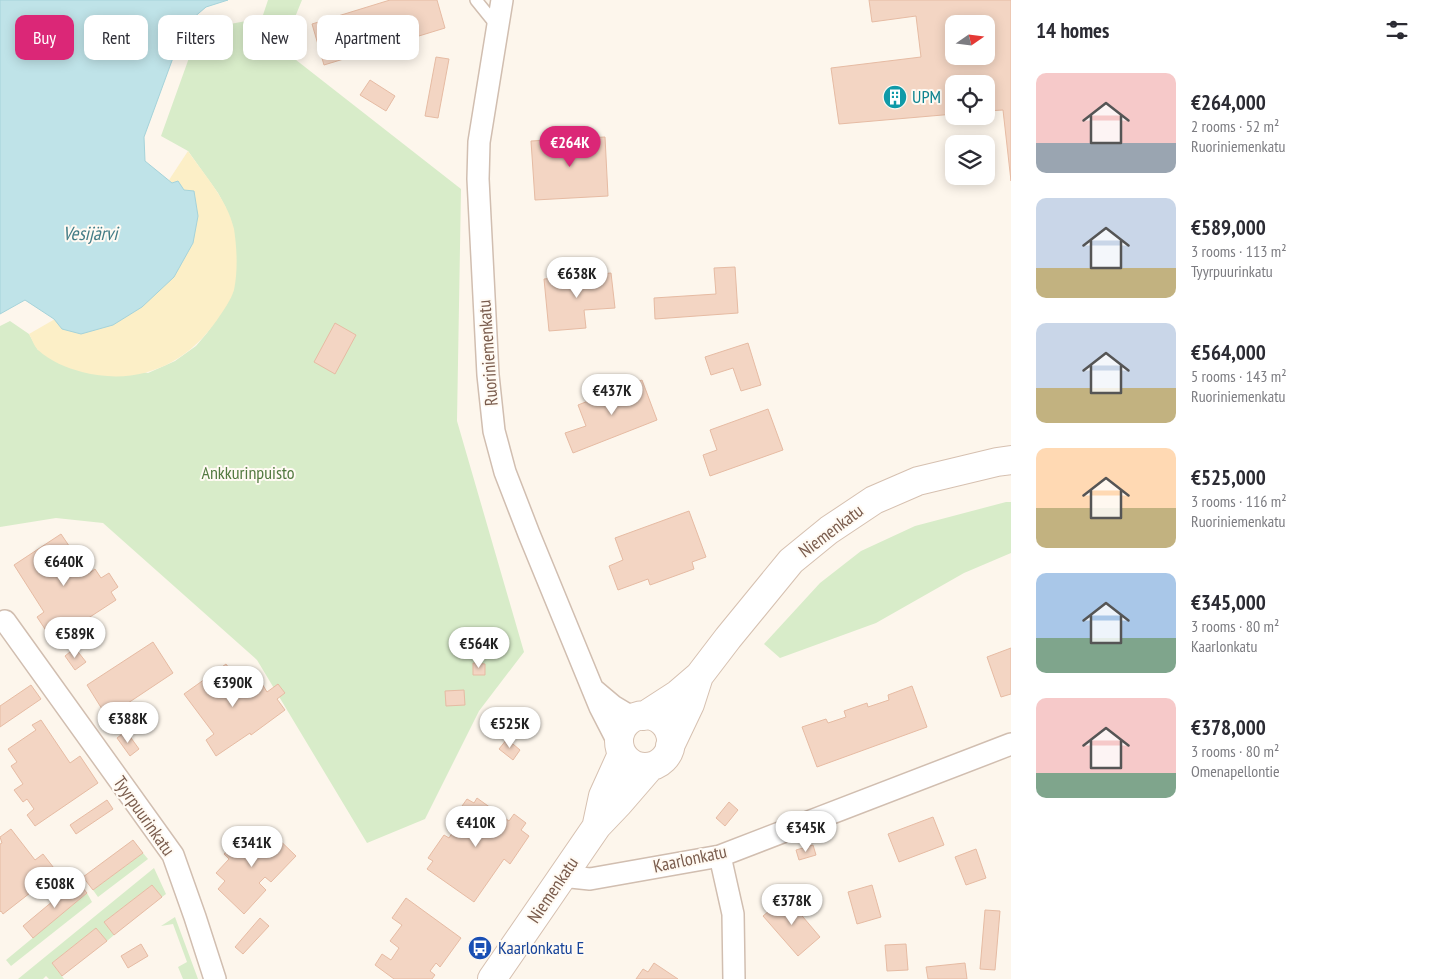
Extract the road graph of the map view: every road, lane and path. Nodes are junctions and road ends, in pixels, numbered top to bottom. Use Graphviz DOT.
graph roads {
  1 [pos="476,0"];
  2 [pos="502,0"];
  3 [pos="497,26"];
  4 [pos="1011,460"];
  5 [pos="5,621"];
  6 [pos="699,676"];
  7 [pos="594,690"];
  8 [pos="638,717"];
  9 [pos="1011,744"];
  10 [pos="670,746"];
  11 [pos="620,749"];
  12 [pos="650,767"];
  13 [pos="597,826"];
  14 [pos="720,856"];
  15 [pos="561,876"];
  16 [pos="215,979"];
  17 [pos="492,979"];
  18 [pos="734,979"];
  1 -- 3 [label="lane"];
  2 -- 3 [label="street, Ruoriniemenkatu"];
  3 -- 7 [label="street, Ruoriniemenkatu"];
  4 -- 6 [label="street, Niemenkatu"];
  5 -- 16 [label="street, Tyyrpuurinkatu"];
  6 -- 8 [label="street, Niemenkatu"];
  6 -- 10 [label="street, Niemenkatu"];
  7 -- 8 [label="street, Ruoriniemenkatu"];
  7 -- 11 [label="street, Ruoriniemenkatu"];
  8 -- 10 [label="street"];
  8 -- 11 [label="street"];
  9 -- 14 [label="street, Kaarlonkatu"];
  10 -- 12 [label="street"];
  11 -- 12 [label="street"];
  11 -- 13 [label="street, Niemenkatu"];
  12 -- 13 [label="street, Niemenkatu"];
  13 -- 15 [label="street, Niemenkatu"];
  14 -- 15 [label="street, Kaarlonkatu"];
  14 -- 18 [label="street"];
  15 -- 17 [label="street, Niemenkatu"];
}
